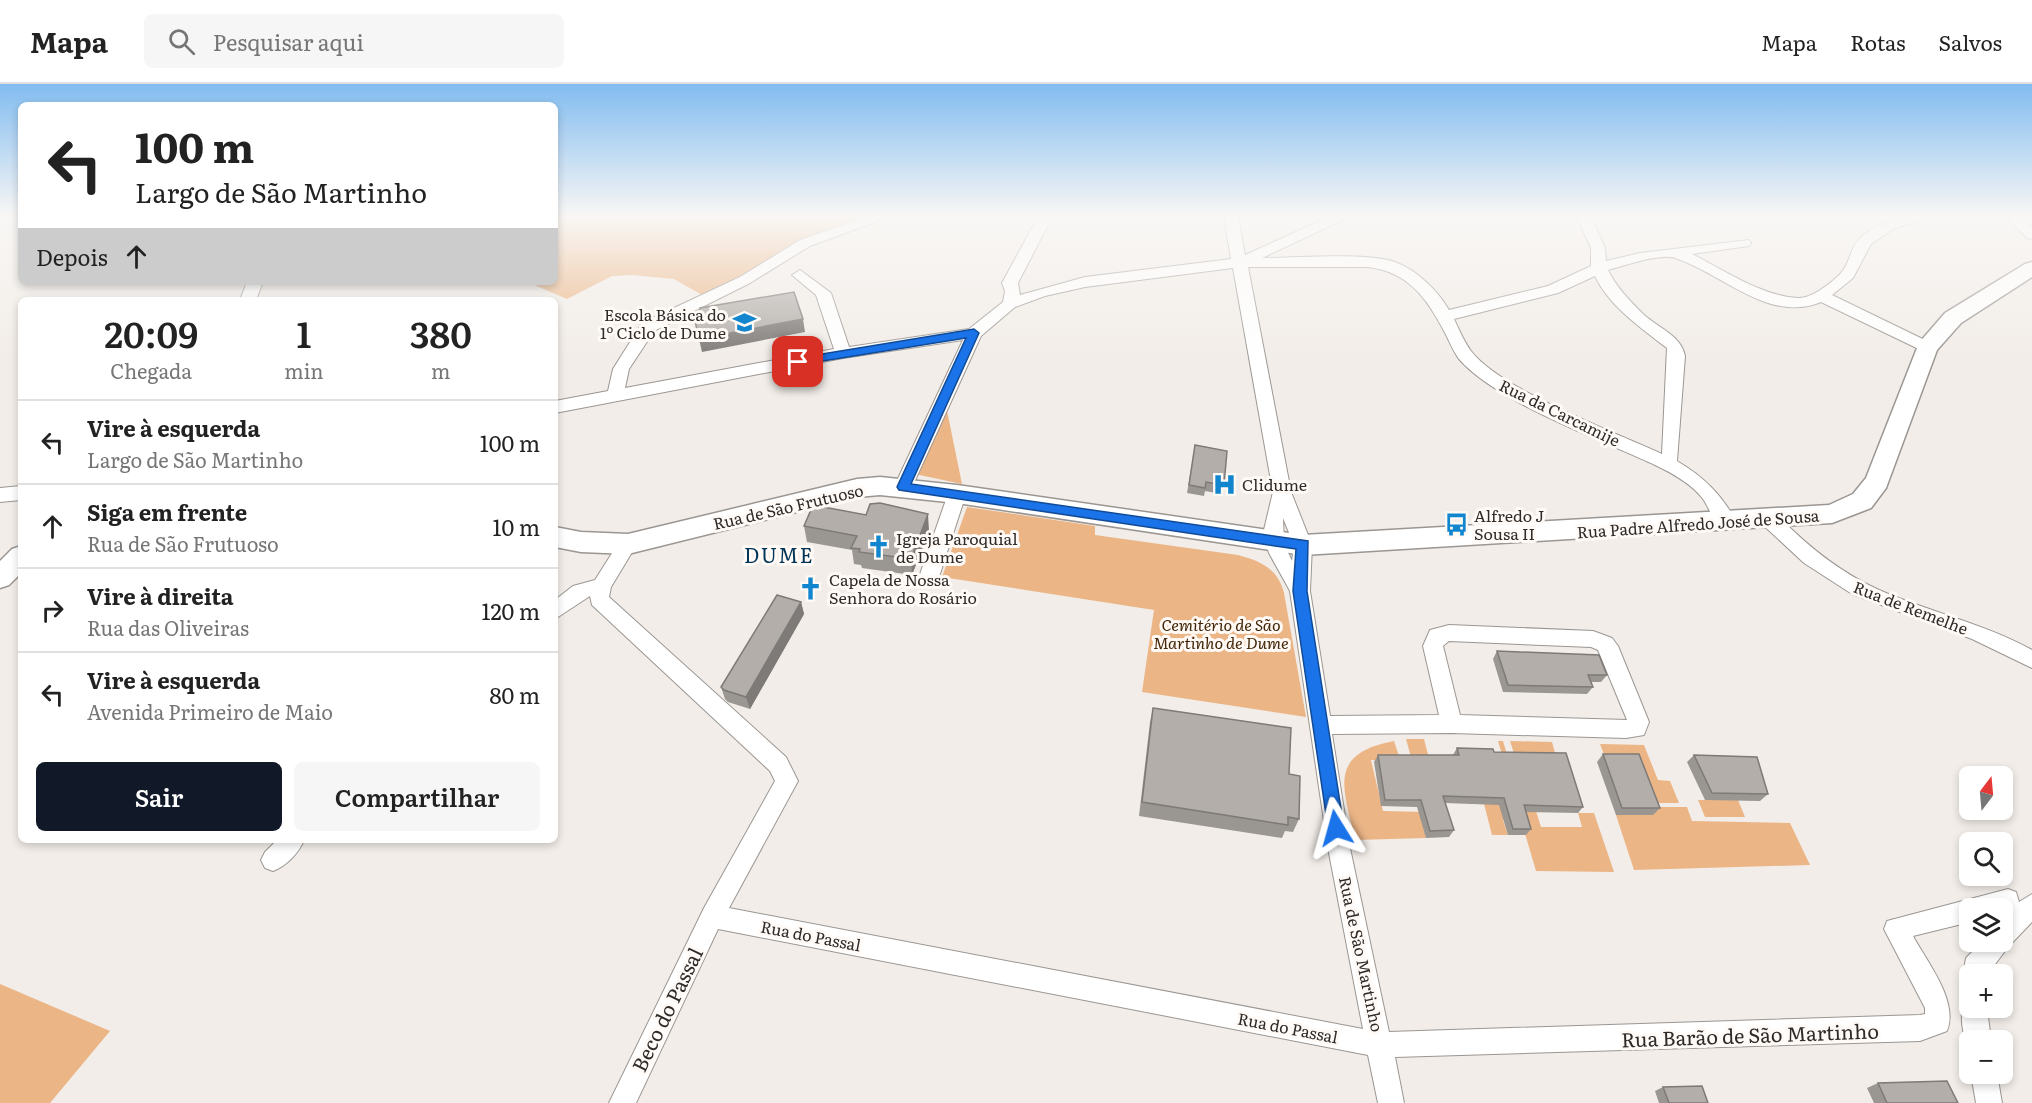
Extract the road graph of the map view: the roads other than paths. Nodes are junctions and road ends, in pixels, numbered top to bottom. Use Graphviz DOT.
graph roads {
  1 [pos="770,265"];
  2 [pos="1020,265"];
  3 [pos="1226,265"];
  4 [pos="1239,265"];
  5 [pos="1387,265"];
  6 [pos="1599,265"];
  7 [pos="1612,265"];
  8 [pos="1700,265"];
  9 [pos="1853,265"];
  10 [pos="1599,268"];
  11 [pos="2032,268"];
  12 [pos="800,275"];
  13 [pos="1821,296"];
  14 [pos="1010,304"];
  15 [pos="1445,316"];
  16 [pos="974,333"];
  17 [pos="1927,348"];
  18 [pos="843,353"];
  19 [pos="615,397"];
  20 [pos="558,406"];
  21 [pos="1666,463"];
  22 [pos="903,487"];
  23 [pos="1282,492"];
  24 [pos="18,493"];
  25 [pos="957,494"];
  26 [pos="0,495"];
  27 [pos="1769,519"];
  28 [pos="1727,521"];
  29 [pos="558,538"];
  30 [pos="1271,541"];
  31 [pos="628,544"];
  32 [pos="1303,545"];
  33 [pos="18,559"];
  34 [pos="929,577"];
  35 [pos="0,578"];
  36 [pos="601,586"];
  37 [pos="1300,591"];
  38 [pos="558,609"];
  39 [pos="2032,660"];
  40 [pos="1452,724"];
  41 [pos="1322,725"];
  42 [pos="290,843"];
  43 [pos="273,860"];
  44 [pos="2032,905"];
  45 [pos="1959,912"];
  46 [pos="712,916"];
  47 [pos="2013,926"];
  48 [pos="1989,952"];
  49 [pos="1978,964"];
  50 [pos="1381,1045"];
  51 [pos="1986,1084"];
  52 [pos="622,1103"];
  53 [pos="1391,1103"];
  54 [pos="1989,1103"];
  1 -- 19 [label="street"];
  2 -- 14 [label="street"];
  3 -- 14 [label="street"];
  4 -- 23 [label="street"];
  5 -- 15 [label="street, Rua da Carcamije"];
  6 -- 10 [label="street"];
  7 -- 10 [label="street"];
  8 -- 13 [label="street"];
  9 -- 13 [label="street"];
  10 -- 15 [label="street"];
  10 -- 21 [label="street"];
  11 -- 17 [label="street, Rua Padre Alfredo José de Sousa"];
  12 -- 18 [label="street"];
  13 -- 17 [label="street"];
  14 -- 16 [label="street"];
  15 -- 21 [label="street, Rua da Carcamije"];
  16 -- 18 [label="street"];
  16 -- 22 [label="street"];
  17 -- 27 [label="street, Rua Padre Alfredo José de Sousa"];
  18 -- 19 [label="street"];
  19 -- 20 [label="street"];
  21 -- 28 [label="street, Rua da Carcamije"];
  22 -- 25 [label="street, Rua de São Frutuoso"];
  22 -- 31 [label="street, Rua de São Frutuoso"];
  23 -- 30 [label="street"];
  23 -- 32 [label="street"];
  24 -- 26 [label="street"];
  25 -- 30 [label="street, Rua de São Frutuoso"];
  25 -- 34 [label="street"];
  27 -- 28 [label="street, Rua Padre Alfredo José de Sousa"];
  27 -- 39 [label="street, Rua de Remelhe"];
  28 -- 32 [label="street, Rua Padre Alfredo José de Sousa"];
  29 -- 31 [label="street, Rua de São Frutuoso"];
  30 -- 32 [label="street, Rua Padre Alfredo José de Sousa"];
  30 -- 37 [label="street, Rua de São Martinho"];
  31 -- 36 [label="street"];
  32 -- 37 [label="street, Rua de São Martinho"];
  33 -- 35 [label="street"];
  36 -- 38 [label="street"];
  36 -- 46 [label="street"];
  37 -- 41 [label="street, Rua de São Martinho"];
  40 -- 40 [label="street"];
  40 -- 41 [label="street"];
  41 -- 50 [label="street, Rua de São Martinho"];
  42 -- 43 [label="street"];
  44 -- 47 [label="street"];
  45 -- 50 [label="street, Rua Barão de São Martinho"];
  46 -- 50 [label="street, Rua do Passal"];
  46 -- 52 [label="street, Beco do Passal"];
  48 -- 49 [label="street"];
  50 -- 53 [label="street, Rua de São Martinho"];
  51 -- 54 [label="street"];
}
